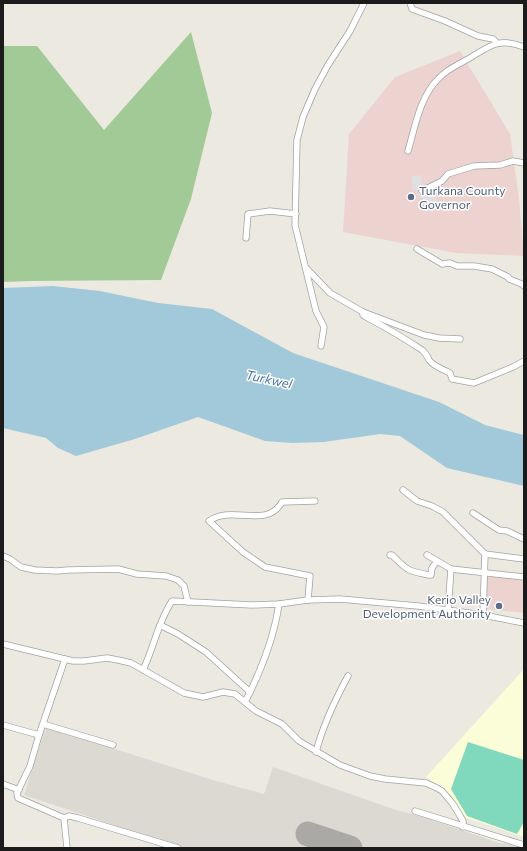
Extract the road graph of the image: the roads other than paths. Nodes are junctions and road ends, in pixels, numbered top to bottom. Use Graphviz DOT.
graph roads {
  1 [pos="364,3"];
  2 [pos="410,3"];
  3 [pos="496,43"];
  4 [pos="524,47"];
  5 [pos="408,151"];
  6 [pos="524,163"];
  7 [pos="422,191"];
  8 [pos="296,214"];
  9 [pos="246,238"];
  10 [pos="417,249"];
  11 [pos="306,268"];
  12 [pos="524,286"];
  13 [pos="363,312"];
  14 [pos="460,339"];
  15 [pos="321,346"];
  16 [pos="524,361"];
  17 [pos="403,490"];
  18 [pos="315,501"];
  19 [pos="473,513"];
  20 [pos="524,539"];
  21 [pos="485,554"];
  22 [pos="390,555"];
  23 [pos="427,555"];
  24 [pos="3,556"];
  25 [pos="524,559"];
  26 [pos="437,561"];
  27 [pos="451,569"];
  28 [pos="485,572"];
  29 [pos="524,577"];
  30 [pos="308,600"];
  31 [pos="188,602"];
  32 [pos="279,604"];
  33 [pos="448,610"];
  34 [pos="483,615"];
  35 [pos="524,623"];
  36 [pos="160,625"];
  37 [pos="3,644"];
  38 [pos="65,659"];
  39 [pos="143,670"];
  40 [pos="348,676"];
  41 [pos="250,692"];
  42 [pos="245,702"];
  43 [pos="43,724"];
  44 [pos="3,726"];
  45 [pos="39,735"];
  46 [pos="113,746"];
  47 [pos="316,752"];
  48 [pos="3,784"];
  49 [pos="19,790"];
  50 [pos="415,811"];
  51 [pos="64,818"];
  52 [pos="463,827"];
  53 [pos="524,845"];
  54 [pos="68,848"];
  55 [pos="178,848"];
  1 -- 8 [label="street"];
  2 -- 3 [label="street"];
  3 -- 4 [label="street"];
  3 -- 5 [label="street"];
  6 -- 7 [label="street"];
  8 -- 9 [label="street"];
  8 -- 11 [label="street"];
  10 -- 12 [label="street"];
  11 -- 13 [label="street"];
  11 -- 15 [label="street"];
  13 -- 14 [label="street"];
  13 -- 16 [label="street"];
  17 -- 21 [label="street"];
  18 -- 30 [label="street"];
  19 -- 20 [label="street"];
  21 -- 25 [label="street"];
  21 -- 28 [label="street"];
  22 -- 26 [label="street"];
  23 -- 26 [label="street"];
  24 -- 31 [label="street"];
  26 -- 27 [label="street"];
  27 -- 28 [label="street"];
  27 -- 33 [label="street"];
  28 -- 29 [label="street"];
  28 -- 34 [label="street"];
  30 -- 32 [label="street"];
  30 -- 33 [label="street"];
  31 -- 32 [label="street"];
  31 -- 36 [label="street"];
  32 -- 41 [label="street"];
  33 -- 34 [label="street"];
  34 -- 35 [label="street"];
  36 -- 39 [label="street"];
  36 -- 41 [label="street"];
  37 -- 38 [label="street"];
  38 -- 39 [label="street"];
  38 -- 43 [label="street"];
  39 -- 42 [label="street"];
  40 -- 47 [label="street"];
  41 -- 42 [label="street"];
  42 -- 47 [label="street"];
  43 -- 45 [label="street"];
  43 -- 46 [label="street"];
  44 -- 45 [label="street"];
  45 -- 49 [label="street"];
  47 -- 52 [label="street"];
  48 -- 49 [label="street"];
  49 -- 51 [label="street"];
  50 -- 52 [label="street"];
  51 -- 54 [label="street"];
  51 -- 55 [label="street"];
  52 -- 53 [label="street"];
}
